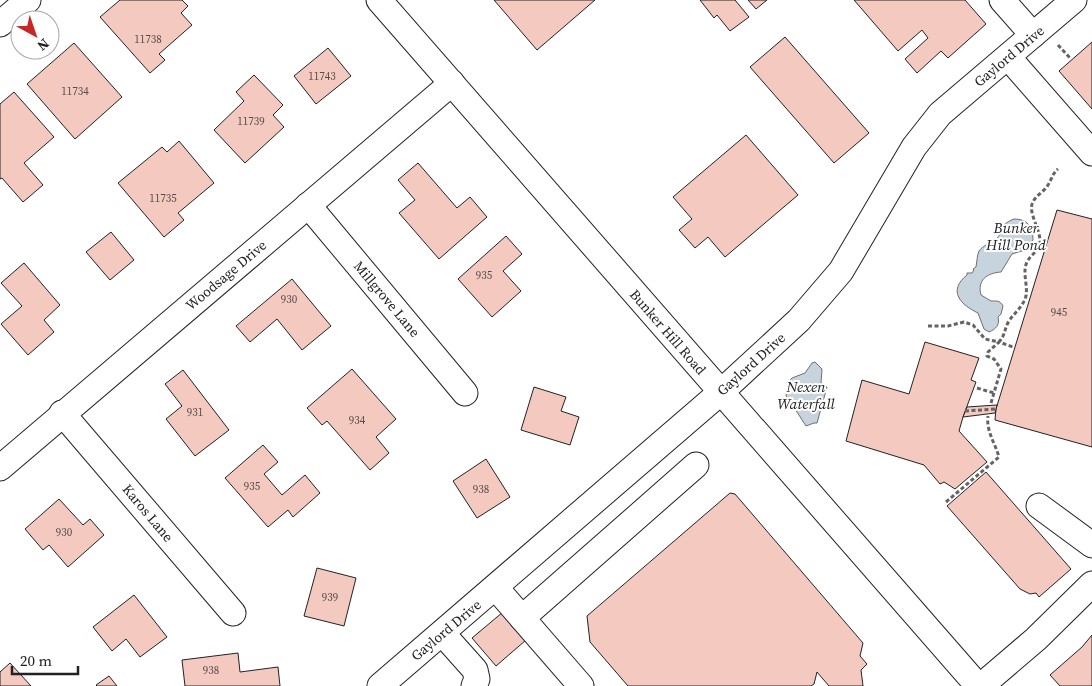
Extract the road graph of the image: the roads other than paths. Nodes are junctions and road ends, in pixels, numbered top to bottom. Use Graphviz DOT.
graph roads {
  1 [pos="28,0"];
  2 [pos="379,0"];
  3 [pos="1002,0"];
  4 [pos="1074,0"];
  5 [pos="0,24"];
  6 [pos="1033,35"];
  7 [pos="1008,57"];
  8 [pos="452,83"];
  9 [pos="1092,153"];
  10 [pos="308,205"];
  11 [pos="721,392"];
  12 [pos="465,393"];
  13 [pos="62,413"];
  14 [pos="696,465"];
  15 [pos="0,468"];
  16 [pos="1039,506"];
  17 [pos="1092,545"];
  18 [pos="1092,584"];
  19 [pos="496,588"];
  20 [pos="232,613"];
  21 [pos="522,618"];
  22 [pos="442,633"];
  23 [pos="380,686"];
  24 [pos="474,686"];
  25 [pos="581,686"];
  26 [pos="979,686"];
  1 -- 5 [label="street"];
  2 -- 8 [label="street, Bunker Hill Road"];
  3 -- 6 [label="street"];
  4 -- 6 [label="street, Gaylord Drive"];
  6 -- 7 [label="street, Gaylord Drive"];
  7 -- 9 [label="street"];
  7 -- 11 [label="street, Gaylord Drive"];
  8 -- 10 [label="street, Woodsage Drive"];
  8 -- 11 [label="street, Bunker Hill Road"];
  10 -- 12 [label="street, Millgrove Lane"];
  10 -- 13 [label="street, Woodsage Drive"];
  11 -- 19 [label="street, Gaylord Drive"];
  11 -- 26 [label="street, Bunker Hill Road"];
  13 -- 15 [label="street, Woodsage Drive"];
  13 -- 20 [label="street, Karos Lane"];
  14 -- 21 [label="street"];
  16 -- 17 [label="street"];
  18 -- 26 [label="street"];
  19 -- 21 [label="street"];
  19 -- 22 [label="street, Gaylord Drive"];
  21 -- 25 [label="street"];
  22 -- 23 [label="street, Gaylord Drive"];
  22 -- 24 [label="street"];
}
